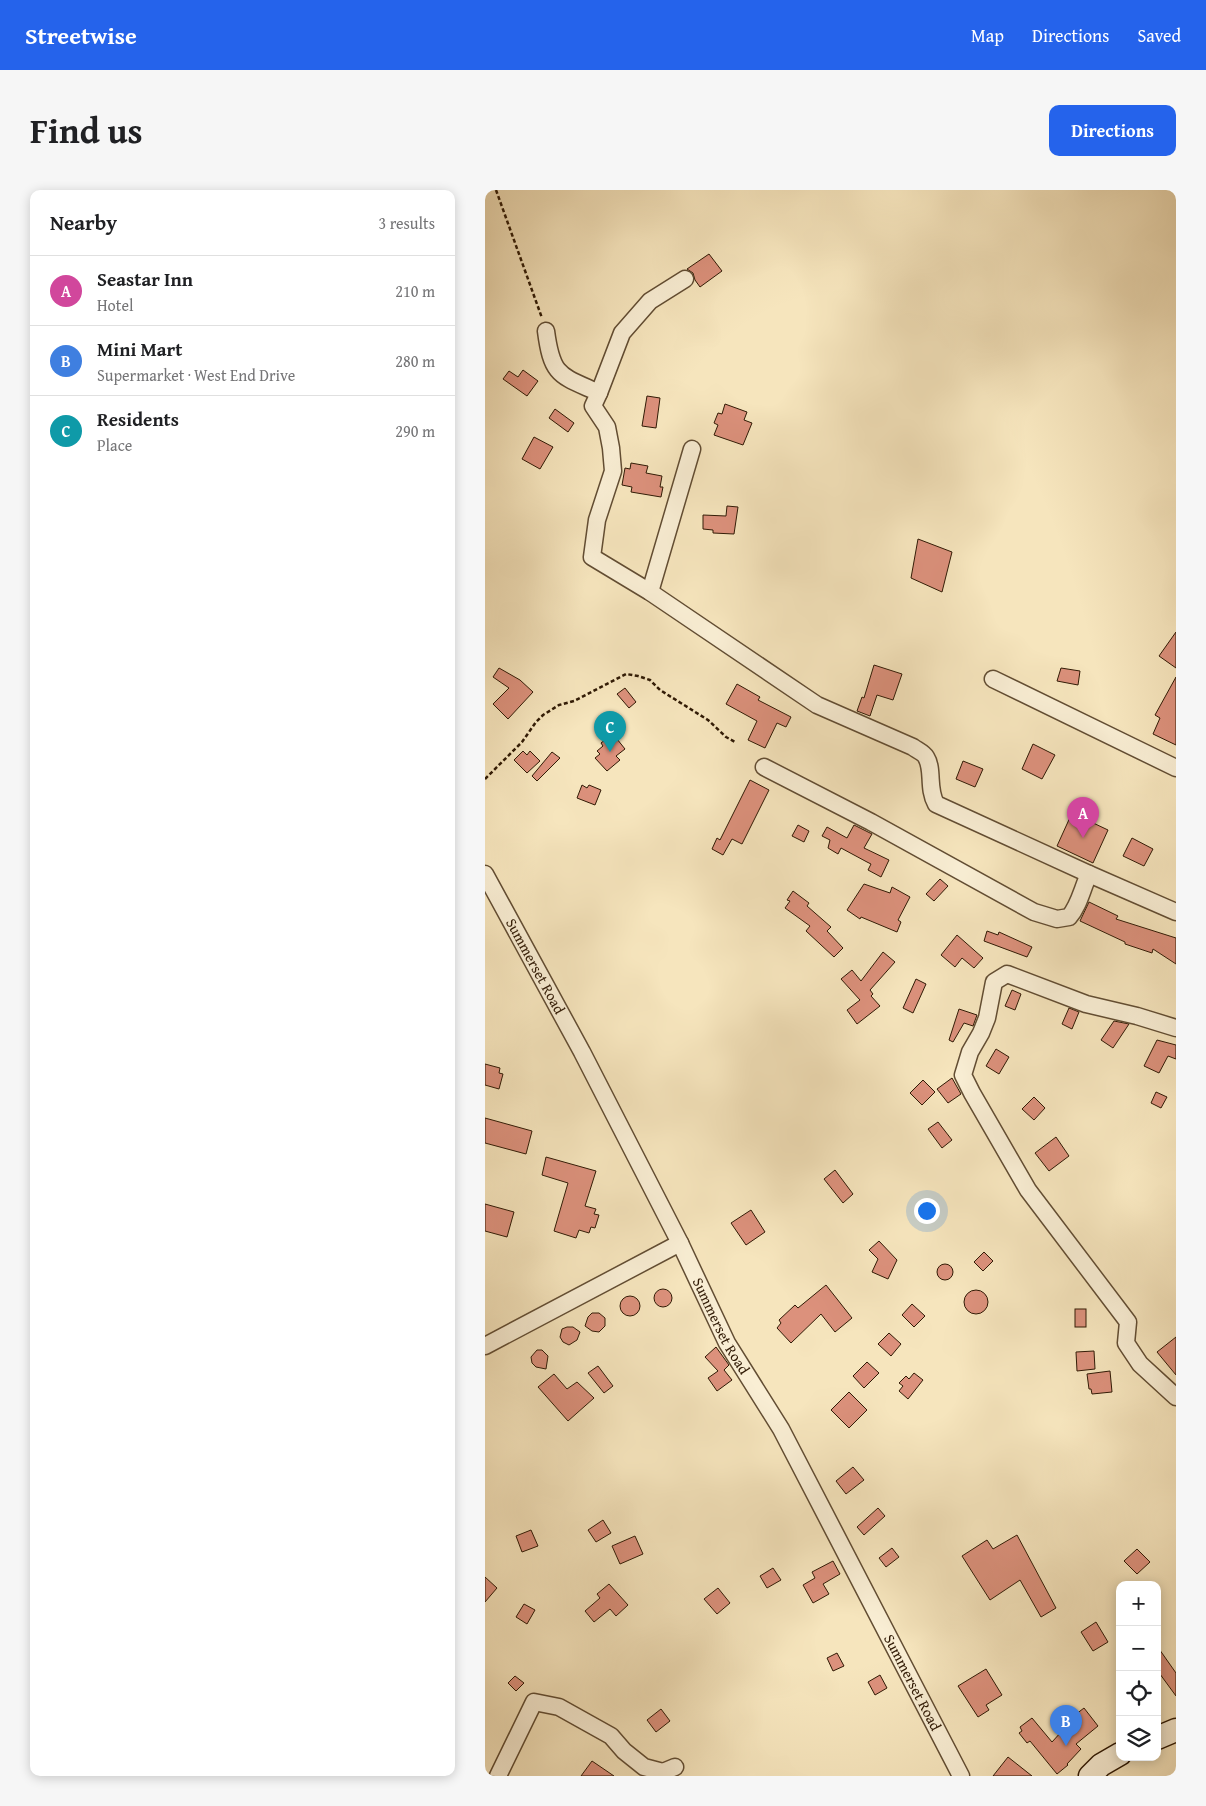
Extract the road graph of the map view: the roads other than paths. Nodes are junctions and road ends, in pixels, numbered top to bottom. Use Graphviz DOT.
graph roads {
  1 [pos="685,279"];
  2 [pos="547,331"];
  3 [pos="599,393"];
  4 [pos="692,449"];
  5 [pos="650,592"];
  6 [pos="993,679"];
  7 [pos="764,767"];
  8 [pos="1176,768"];
  9 [pos="485,874"];
  10 [pos="1089,874"];
  11 [pos="1176,912"];
  12 [pos="1176,1028"];
  13 [pos="680,1243"];
  14 [pos="485,1346"];
  15 [pos="1176,1397"];
  16 [pos="1176,1730"];
  17 [pos="1161,1736"];
  18 [pos="1116,1756"];
  19 [pos="675,1767"];
  20 [pos="498,1776"];
  21 [pos="961,1776"];
  22 [pos="1090,1776"];
  1 -- 3 [label="street"];
  2 -- 3 [label="street"];
  3 -- 5 [label="street"];
  4 -- 5 [label="street"];
  5 -- 10 [label="street"];
  6 -- 8 [label="street"];
  7 -- 10 [label="street"];
  9 -- 13 [label="street, Summerset Road"];
  10 -- 11 [label="street"];
  12 -- 15 [label="street"];
  13 -- 14 [label="street"];
  13 -- 21 [label="street, Summerset Road"];
  16 -- 17 [label="main road"];
  18 -- 22 [label="main road"];
  19 -- 20 [label="street"];
}
